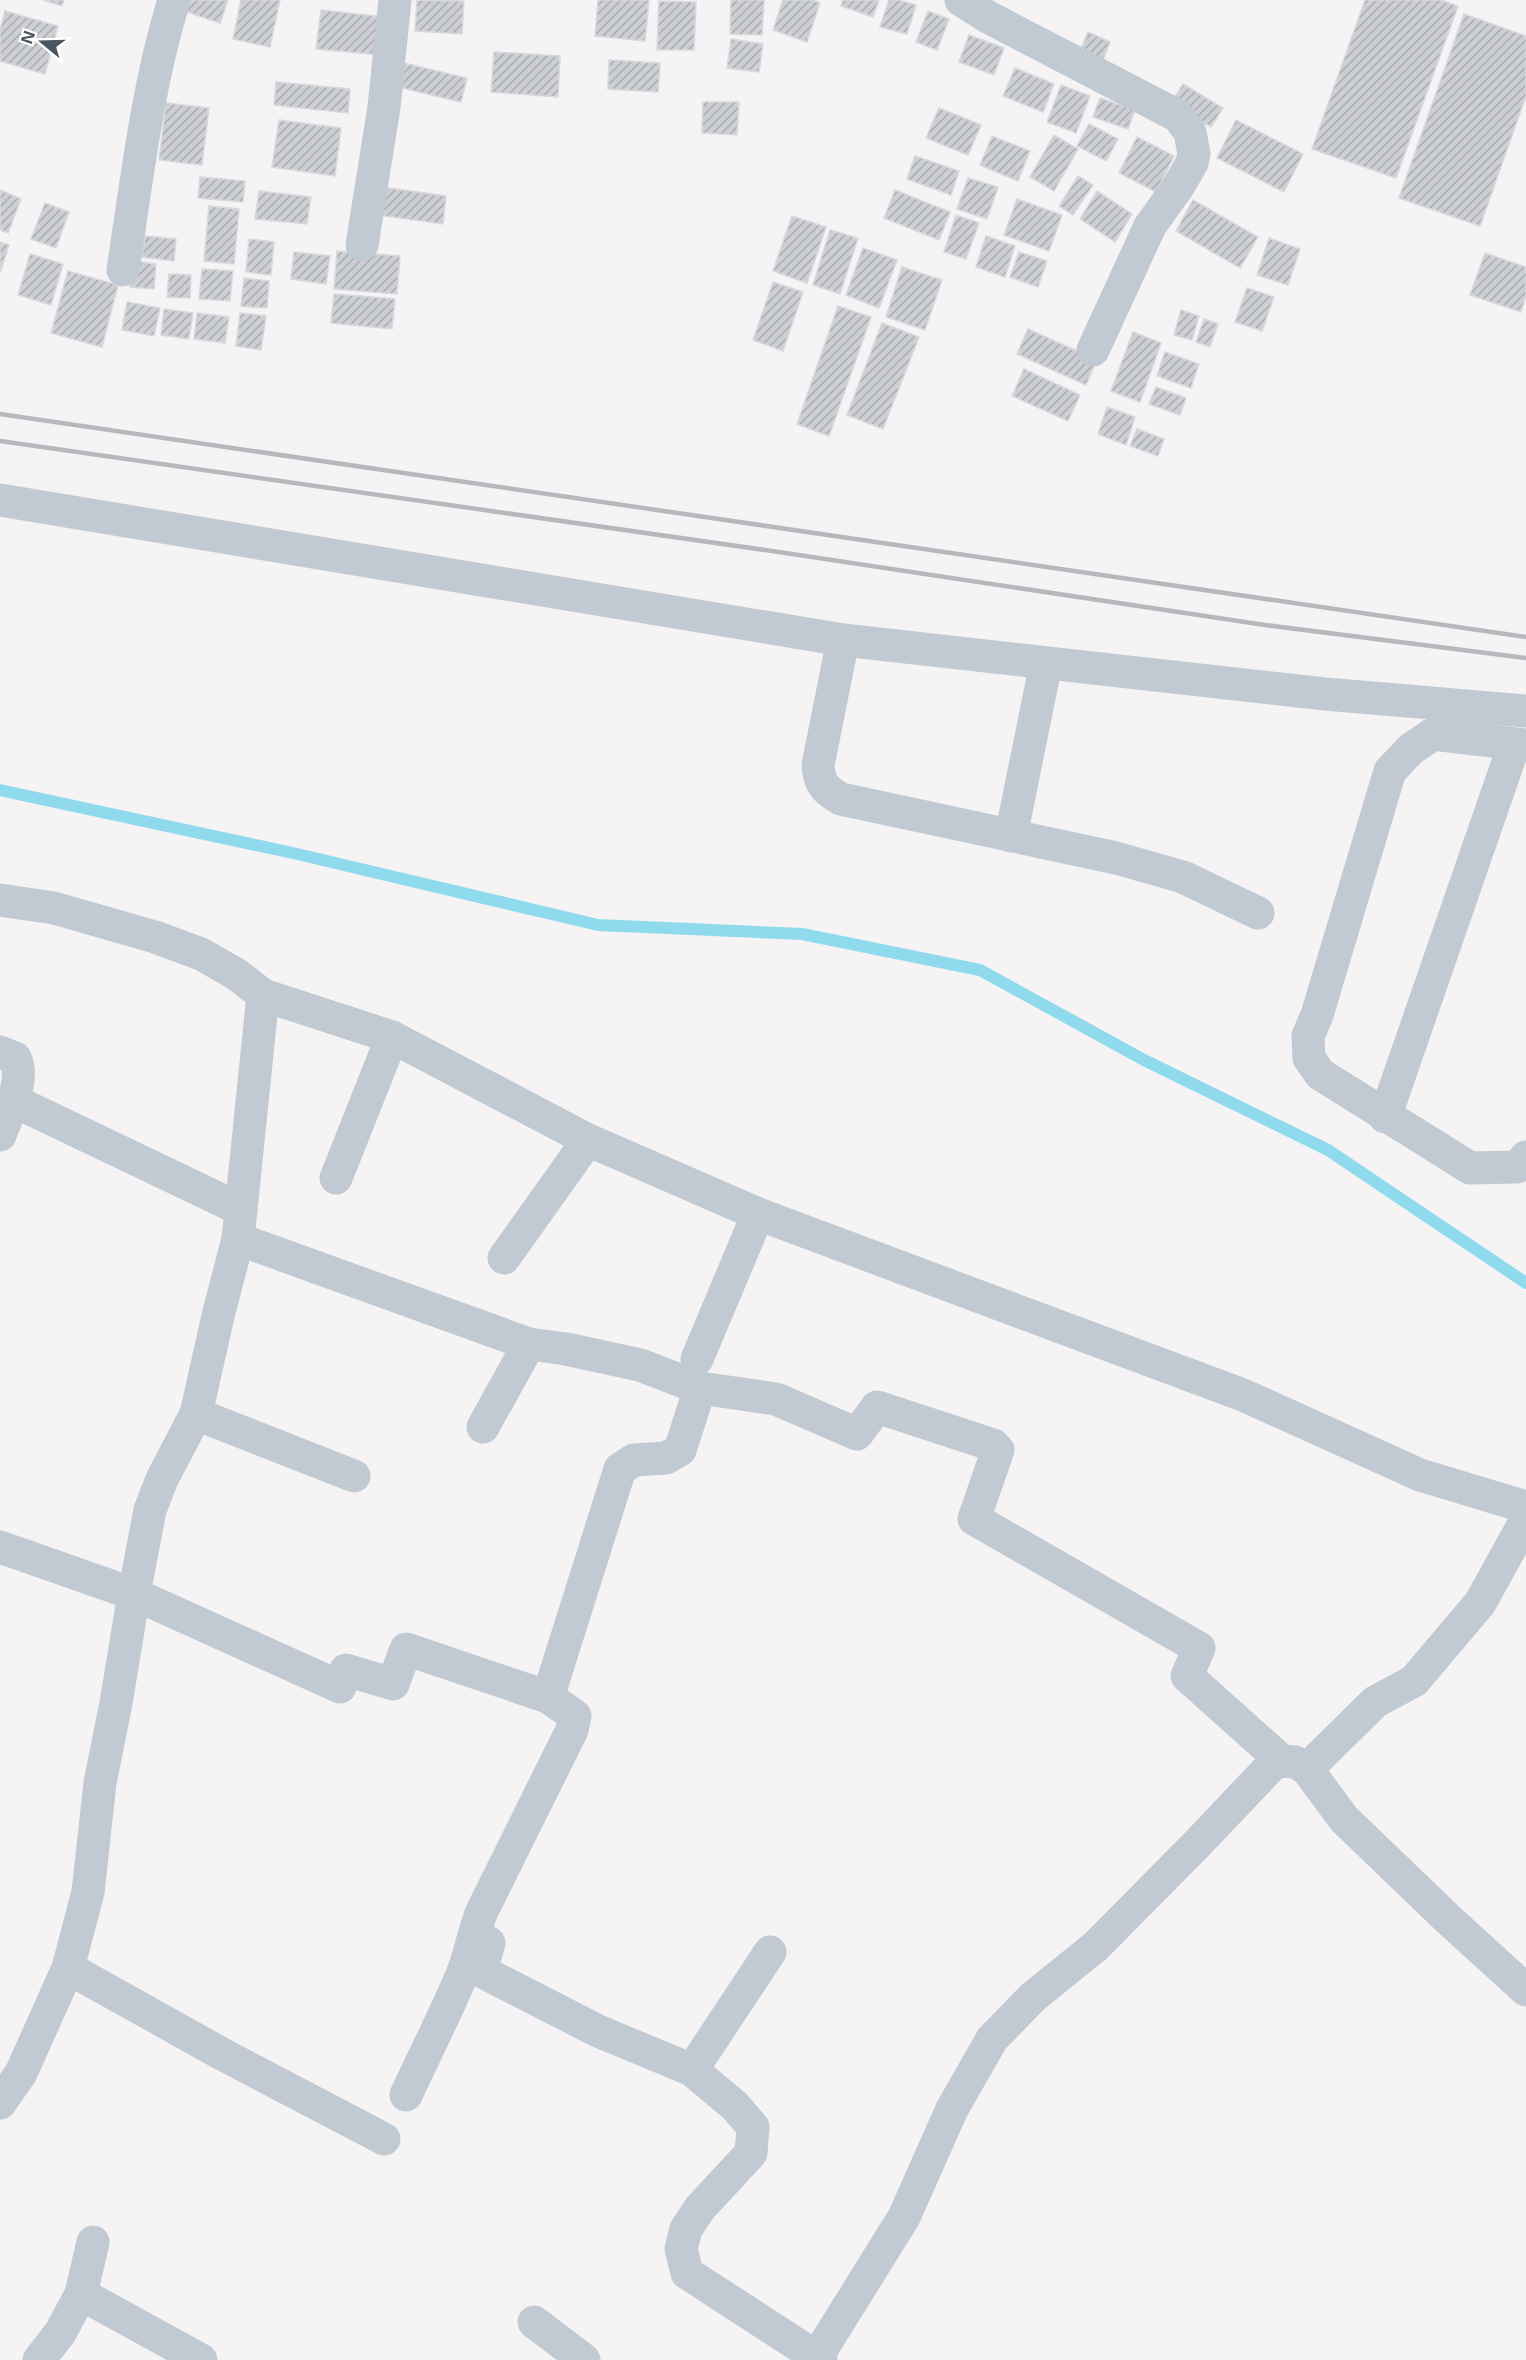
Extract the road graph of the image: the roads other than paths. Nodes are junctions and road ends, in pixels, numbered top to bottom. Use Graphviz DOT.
graph roads {
  1 [pos="174,0"];
  2 [pos="395,0"];
  3 [pos="961,0"];
  4 [pos="362,245"];
  5 [pos="123,270"];
  6 [pos="1092,350"];
  7 [pos="0,500"];
  8 [pos="843,640"];
  9 [pos="1046,663"];
  10 [pos="1526,711"];
  11 [pos="1520,745"];
  12 [pos="1011,836"];
  13 [pos="1,903"];
  14 [pos="1258,913"];
  15 [pos="263,995"];
  16 [pos="392,1036"];
  17 [pos="0,1052"];
  18 [pos="12,1100"];
  19 [pos="1385,1117"];
  20 [pos="0,1135"];
  21 [pos="588,1140"];
  22 [pos="1526,1157"];
  23 [pos="336,1178"];
  24 [pos="758,1214"];
  25 [pos="239,1224"];
  26 [pos="504,1258"];
  27 [pos="529,1344"];
  28 [pos="698,1374"];
  29 [pos="196,1414"];
  30 [pos="483,1427"];
  31 [pos="354,1476"];
  32 [pos="1526,1507"];
  33 [pos="1526,1520"];
  34 [pos="0,1547"];
  35 [pos="134,1594"];
  36 [pos="548,1697"];
  37 [pos="1294,1765"];
  38 [pos="473,1933"];
  39 [pos="770,1952"];
  40 [pos="68,1968"];
  41 [pos="1526,1990"];
  42 [pos="692,2070"];
  43 [pos="405,2095"];
  44 [pos="0,2103"];
  45 [pos="384,2139"];
  46 [pos="93,2242"];
  47 [pos="81,2294"];
  48 [pos="534,2322"];
  49 [pos="818,2359"];
  50 [pos="39,2360"];
  51 [pos="201,2360"];
  52 [pos="584,2360"];
  1 -- 5 [label="street"];
  2 -- 4 [label="street"];
  3 -- 6 [label="street"];
  7 -- 8 [label="street"];
  8 -- 9 [label="street"];
  8 -- 12 [label="street"];
  9 -- 10 [label="street"];
  9 -- 12 [label="street"];
  11 -- 19 [label="street"];
  11 -- 19 [label="street"];
  12 -- 14 [label="street"];
  13 -- 15 [label="street"];
  15 -- 16 [label="street"];
  15 -- 25 [label="street"];
  16 -- 21 [label="street"];
  16 -- 23 [label="street"];
  17 -- 18 [label="street"];
  18 -- 20 [label="street"];
  18 -- 25 [label="street"];
  19 -- 22 [label="street"];
  21 -- 24 [label="street"];
  21 -- 26 [label="street"];
  24 -- 28 [label="street"];
  24 -- 32 [label="street"];
  25 -- 27 [label="street"];
  25 -- 29 [label="street"];
  27 -- 28 [label="street"];
  27 -- 30 [label="street"];
  28 -- 36 [label="street"];
  28 -- 37 [label="street"];
  29 -- 31 [label="street"];
  29 -- 35 [label="street"];
  33 -- 37 [label="street"];
  34 -- 35 [label="street"];
  35 -- 36 [label="street"];
  35 -- 40 [label="street"];
  36 -- 38 [label="street"];
  37 -- 41 [label="street"];
  37 -- 49 [label="street"];
  38 -- 42 [label="street"];
  38 -- 43 [label="street"];
  39 -- 42 [label="street"];
  40 -- 44 [label="street"];
  40 -- 45 [label="street"];
  42 -- 49 [label="street"];
  46 -- 47 [label="street"];
  47 -- 50 [label="street"];
  47 -- 51 [label="street"];
  48 -- 52 [label="street"];
}
